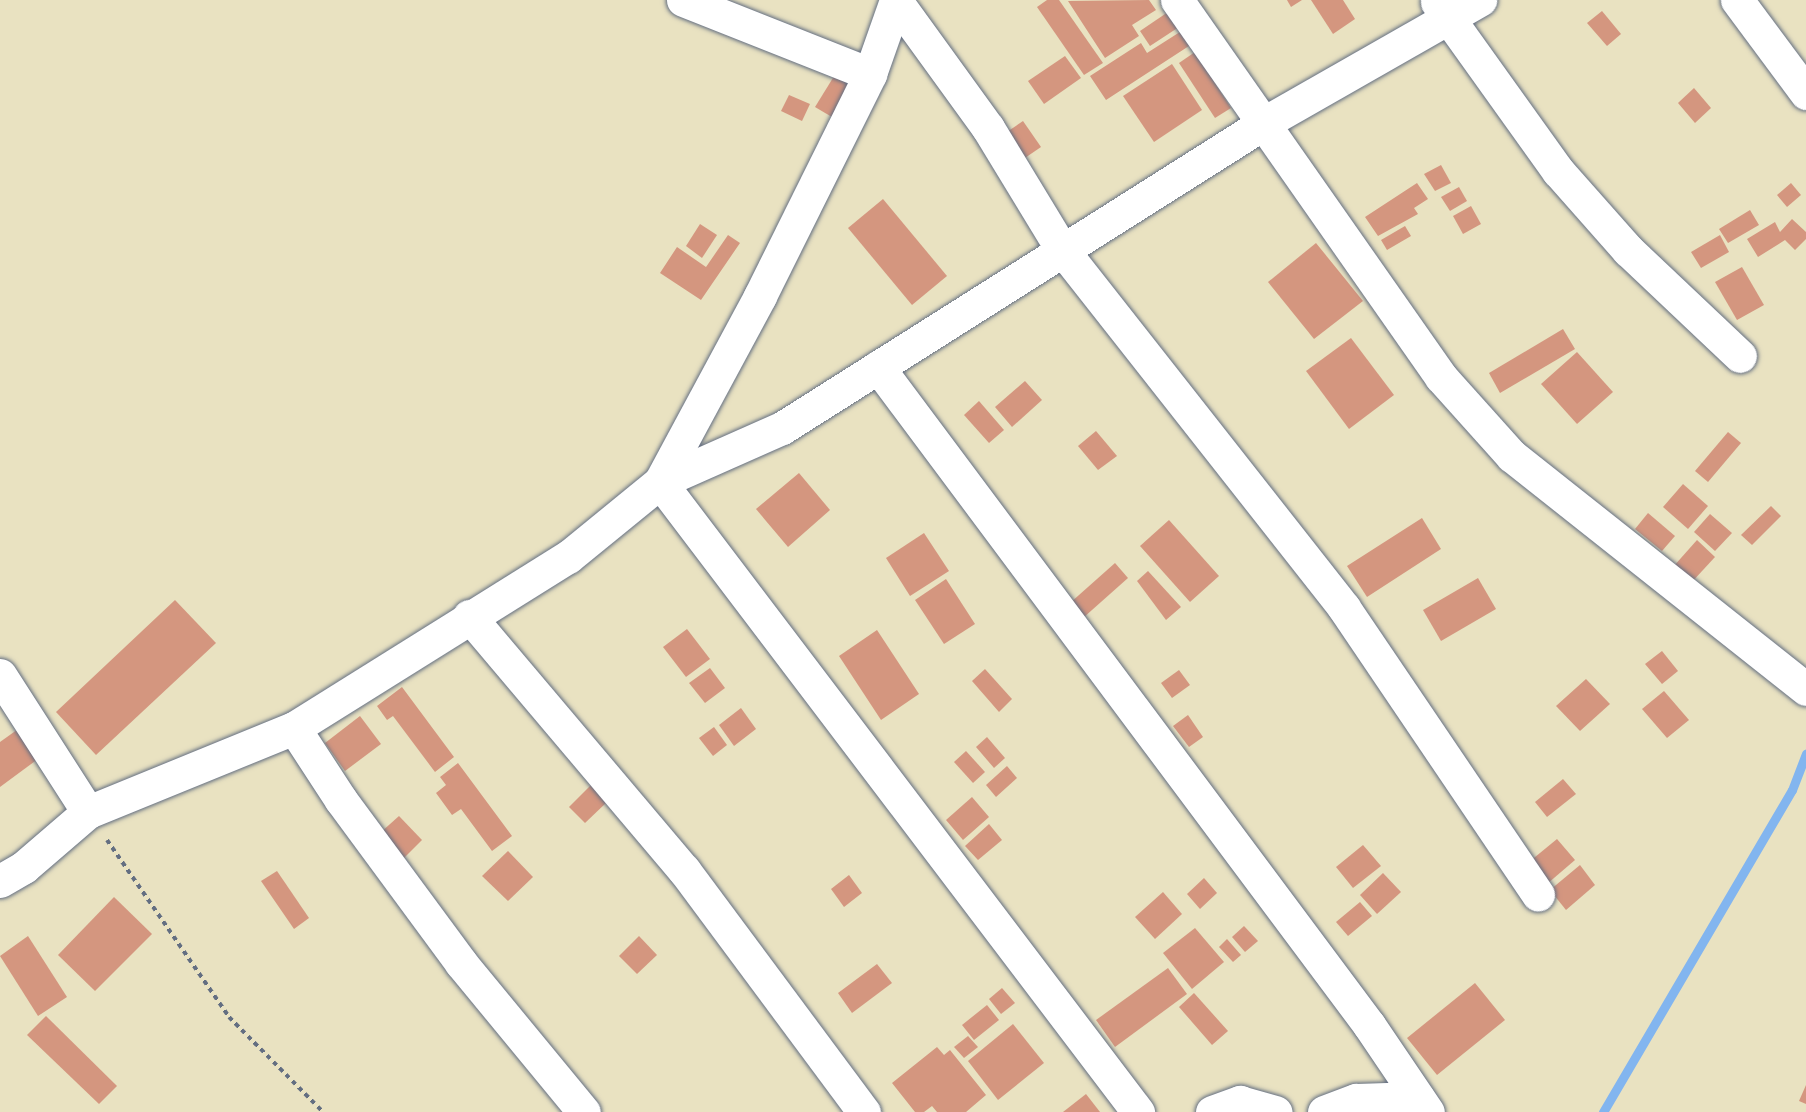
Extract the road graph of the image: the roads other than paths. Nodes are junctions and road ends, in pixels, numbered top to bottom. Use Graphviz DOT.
graph roads {
  1 [pos="683,0"];
  2 [pos="1177,0"];
  3 [pos="1480,0"];
  4 [pos="1737,0"];
  5 [pos="896,1"];
  6 [pos="1443,10"];
  7 [pos="870,74"];
  8 [pos="1806,93"];
  9 [pos="1264,123"];
  10 [pos="1061,249"];
  11 [pos="1740,356"];
  12 [pos="878,367"];
  13 [pos="660,482"];
  14 [pos="469,615"];
  15 [pos="0,675"];
  16 [pos="1806,689"];
  17 [pos="294,728"];
  18 [pos="88,812"];
  19 [pos="0,881"];
  20 [pos="1538,895"];
  21 [pos="1423,1105"];
  22 [pos="584,1112"];
  23 [pos="864,1112"];
  24 [pos="1138,1112"];
  25 [pos="1212,1112"];
  26 [pos="1276,1112"];
  27 [pos="1324,1112"];
  1 -- 7 [label="street"];
  2 -- 9 [label="street"];
  3 -- 6 [label="street"];
  4 -- 8 [label="street"];
  5 -- 7 [label="street"];
  5 -- 10 [label="street"];
  6 -- 9 [label="street"];
  6 -- 11 [label="street"];
  7 -- 13 [label="street"];
  9 -- 10 [label="street"];
  9 -- 16 [label="street"];
  10 -- 12 [label="street"];
  10 -- 20 [label="street"];
  12 -- 13 [label="street"];
  12 -- 21 [label="street"];
  13 -- 14 [label="street"];
  13 -- 24 [label="street"];
  14 -- 17 [label="street"];
  14 -- 23 [label="street"];
  15 -- 18 [label="street"];
  17 -- 18 [label="street"];
  17 -- 22 [label="street"];
  18 -- 19 [label="street"];
  21 -- 27 [label="street"];
  25 -- 26 [label="street"];
}
